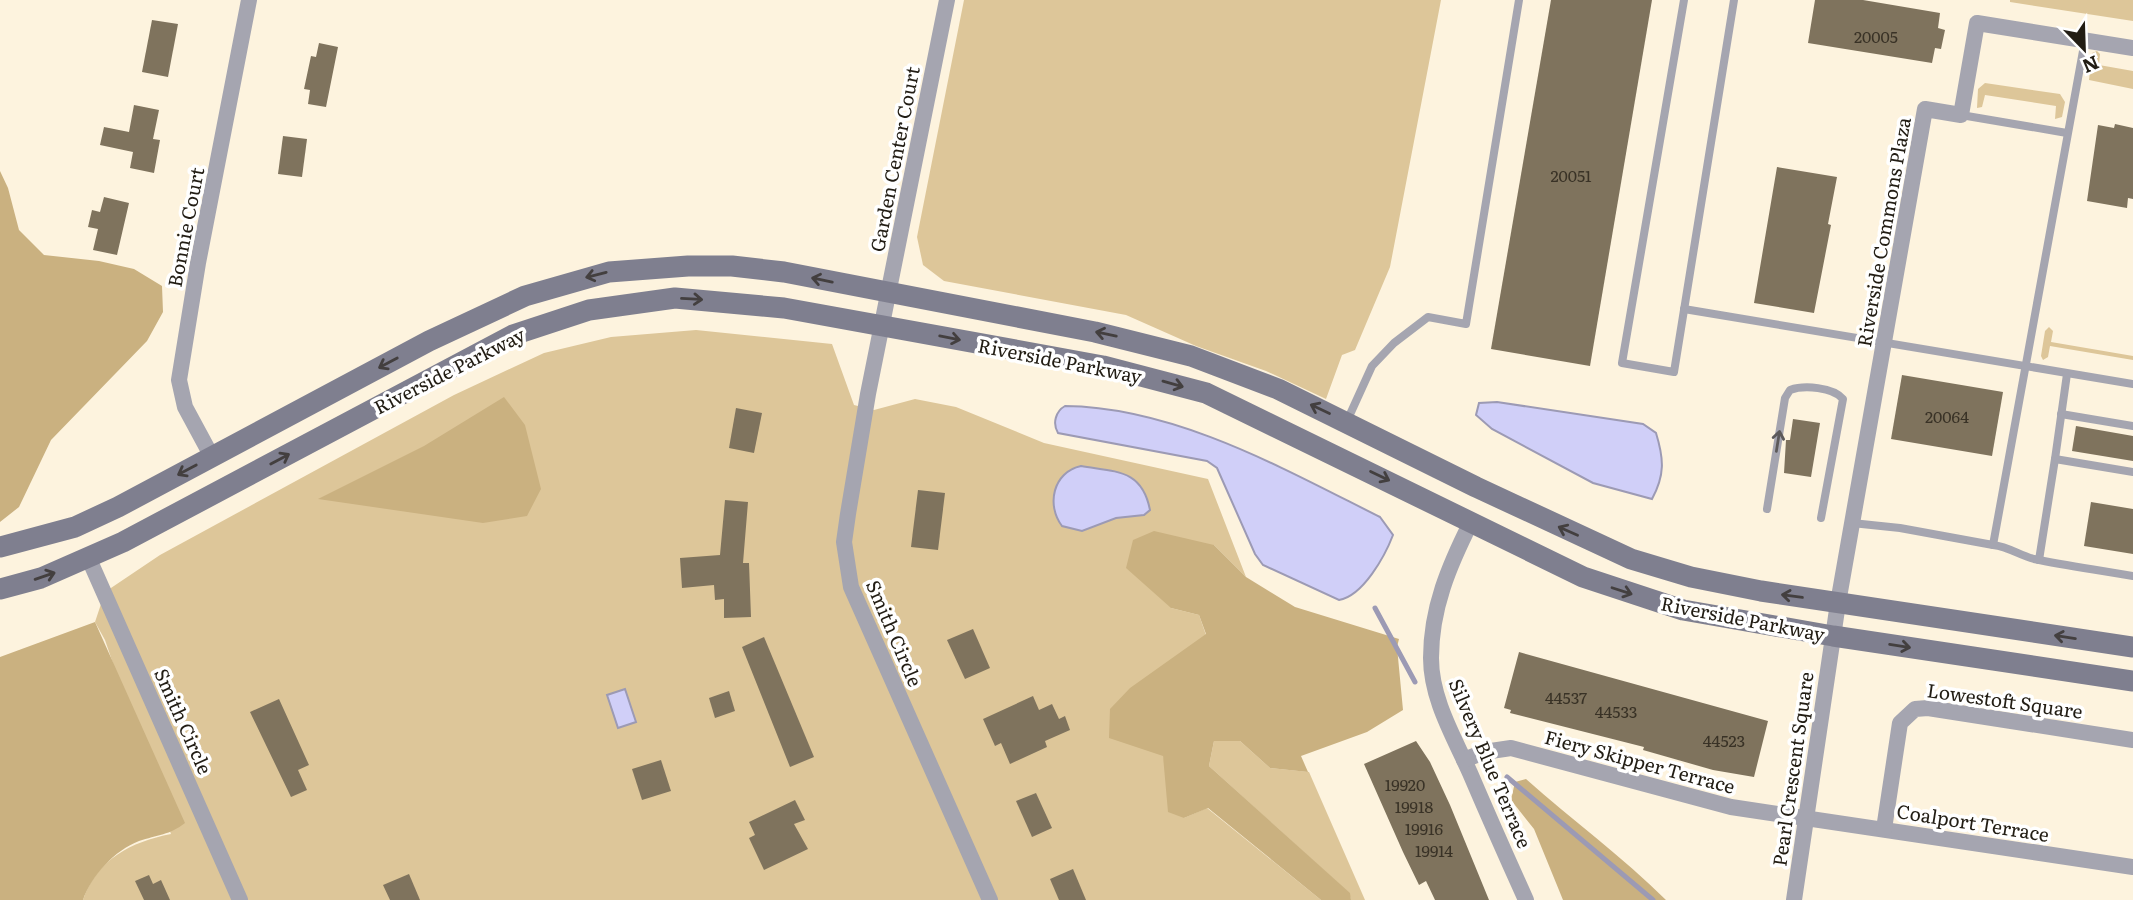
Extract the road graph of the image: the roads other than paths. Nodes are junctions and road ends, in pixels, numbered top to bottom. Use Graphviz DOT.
graph roads {
  1 [pos="249,0"];
  2 [pos="947,0"];
  3 [pos="1519,0"];
  4 [pos="1684,0"];
  5 [pos="1734,0"];
  6 [pos="2085,40"];
  7 [pos="2133,48"];
  8 [pos="1961,115"];
  9 [pos="2067,132"];
  10 [pos="889,293"];
  11 [pos="1684,309"];
  12 [pos="883,326"];
  13 [pos="1885,343"];
  14 [pos="2026,367"];
  15 [pos="2067,374"];
  16 [pos="2133,384"];
  17 [pos="2061,414"];
  18 [pos="1347,421"];
  19 [pos="2133,426"];
  20 [pos="212,457"];
  21 [pos="2055,459"];
  22 [pos="2133,472"];
  23 [pos="1767,509"];
  24 [pos="1821,518"];
  25 [pos="1471,522"];
  26 [pos="1852,523"];
  27 [pos="1993,545"];
  28 [pos="0,547"];
  29 [pos="89,559"];
  30 [pos="2039,560"];
  31 [pos="2133,576"];
  32 [pos="0,589"];
  33 [pos="1838,603"];
  34 [pos="1833,636"];
  35 [pos="2133,647"];
  36 [pos="2133,681"];
  37 [pos="2133,740"];
  38 [pos="1464,760"];
  39 [pos="1807,819"];
  40 [pos="1884,830"];
  41 [pos="2133,867"];
  42 [pos="240,900"];
  43 [pos="990,900"];
  44 [pos="1525,900"];
  45 [pos="1794,900"];
  1 -- 20 [label="street, Bonnie Court"];
  2 -- 10 [label="street, Garden Center Court"];
  3 -- 18 [label="lane"];
  4 -- 11 [label="lane"];
  5 -- 11 [label="lane"];
  6 -- 7 [label="street"];
  6 -- 8 [label="street"];
  6 -- 9 [label="lane"];
  8 -- 9 [label="lane"];
  8 -- 13 [label="street, Riverside Commons Plaza"];
  9 -- 14 [label="lane"];
  10 -- 12 [label="street, Garden Center Court"];
  18 -- 10 [label="main road, Riverside Parkway, one-way"];
  10 -- 20 [label="main road, Riverside Parkway, one-way"];
  11 -- 13 [label="lane"];
  12 -- 25 [label="main road, Riverside Parkway, one-way"];
  29 -- 12 [label="main road, Riverside Parkway, one-way"];
  12 -- 43 [label="street, Smith Circle"];
  13 -- 14 [label="lane"];
  13 -- 26 [label="street, Riverside Commons Plaza"];
  14 -- 15 [label="lane"];
  14 -- 27 [label="lane"];
  15 -- 16 [label="lane"];
  15 -- 17 [label="lane"];
  17 -- 19 [label="lane"];
  17 -- 21 [label="lane"];
  33 -- 18 [label="main road, Riverside Parkway, one-way"];
  20 -- 28 [label="main road, Riverside Parkway, one-way"];
  21 -- 22 [label="lane"];
  21 -- 30 [label="lane"];
  23 -- 24 [label="lane, one-way"];
  25 -- 34 [label="main road, Riverside Parkway, one-way"];
  25 -- 38 [label="street, Silvery Blue Terrace"];
  26 -- 27 [label="lane"];
  26 -- 33 [label="street, Riverside Commons Plaza"];
  27 -- 30 [label="lane"];
  32 -- 29 [label="main road, Riverside Parkway, one-way"];
  29 -- 42 [label="street, Smith Circle"];
  30 -- 31 [label="lane"];
  33 -- 34 [label="street, Pearl Crescent Square"];
  35 -- 33 [label="main road, Riverside Parkway, one-way"];
  34 -- 36 [label="main road, Riverside Parkway, one-way"];
  34 -- 39 [label="street, Pearl Crescent Square"];
  37 -- 40 [label="street, Lowestoft Square"];
  38 -- 39 [label="street, Fiery Skipper Terrace"];
  38 -- 44 [label="street, Silvery Blue Terrace"];
  39 -- 40 [label="street, Coalport Terrace"];
  39 -- 45 [label="street, Pearl Crescent Square"];
  40 -- 41 [label="street, Coalport Terrace"];
}
